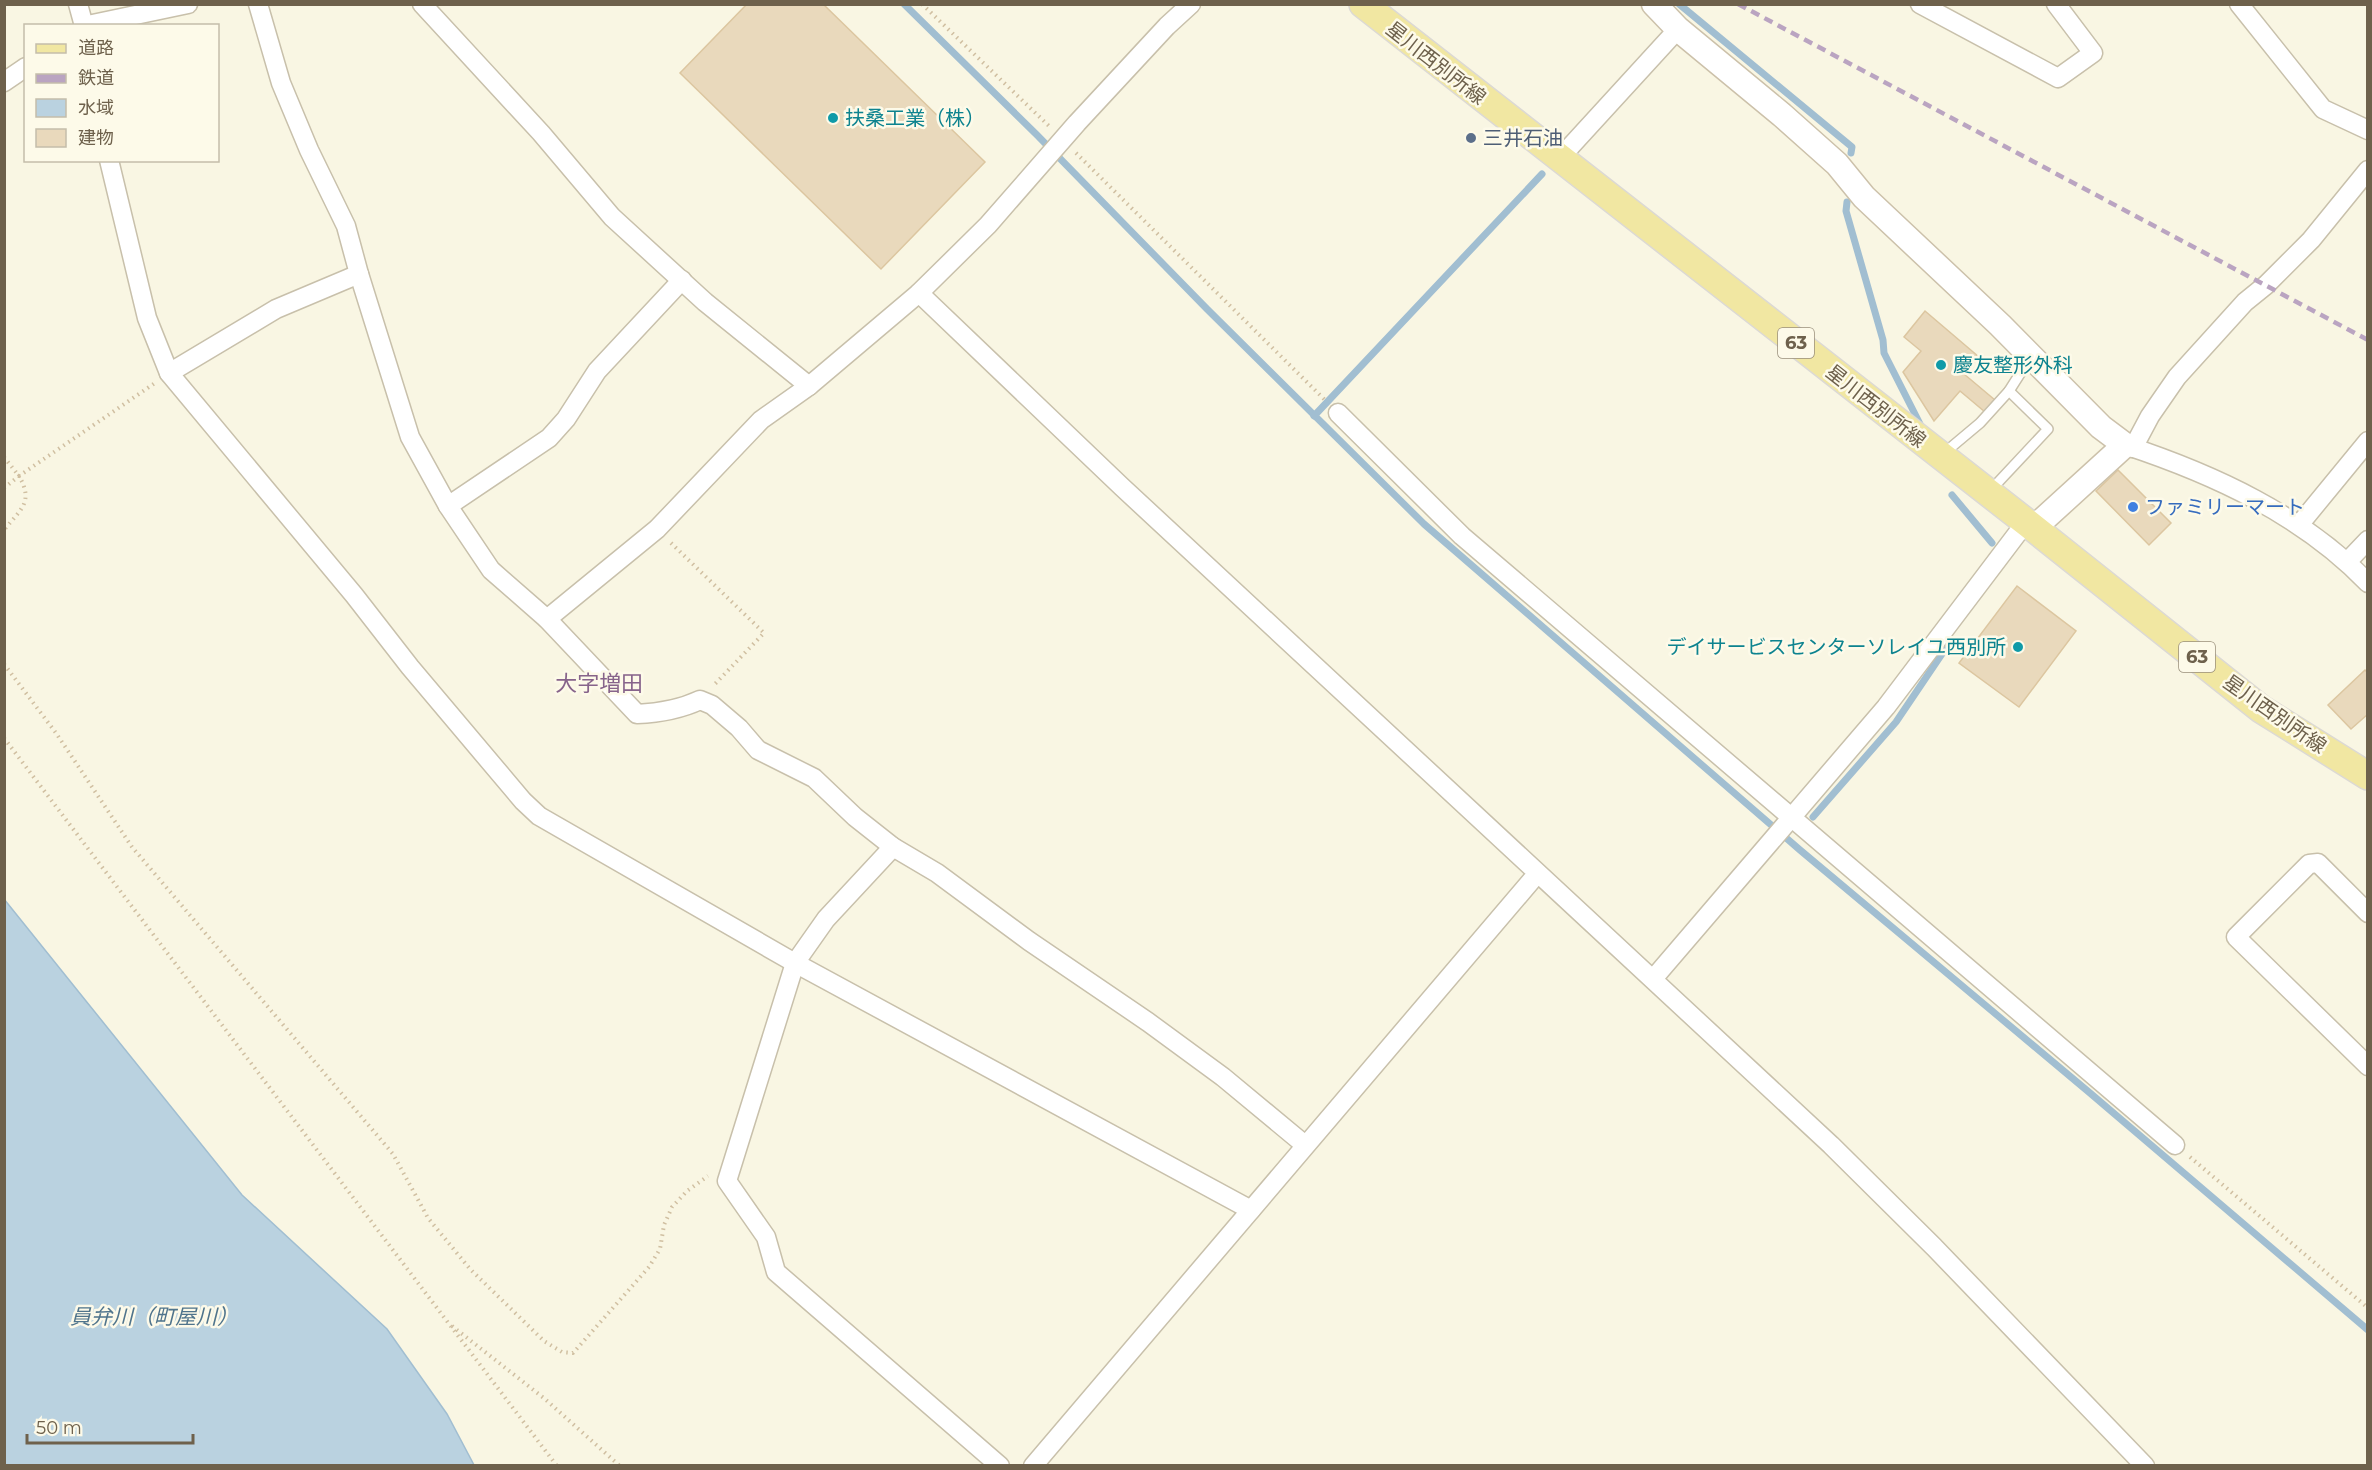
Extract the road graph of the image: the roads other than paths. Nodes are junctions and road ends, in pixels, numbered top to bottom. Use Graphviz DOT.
graph roads {
  1 [pos="78,4"];
  2 [pos="188,4"];
  3 [pos="258,4"];
  4 [pos="422,4"];
  5 [pos="1191,4"];
  6 [pos="1363,4"];
  7 [pos="1654,4"];
  8 [pos="1920,4"];
  9 [pos="2056,4"];
  10 [pos="2239,4"];
  11 [pos="84,24"];
  12 [pos="89,24"];
  13 [pos="1678,29"];
  14 [pos="24,67"];
  15 [pos="4,82"];
  16 [pos="2367,130"];
  17 [pos="1559,159"];
  18 [pos="109,162"];
  19 [pos="2367,170"];
  20 [pos="359,274"];
  21 [pos="682,280"];
  22 [pos="919,293"];
  23 [pos="2031,356"];
  24 [pos="170,373"];
  25 [pos="808,386"];
  26 [pos="2009,391"];
  27 [pos="1338,413"];
  28 [pos="2367,441"];
  29 [pos="2129,447"];
  30 [pos="1941,456"];
  31 [pos="1988,493"];
  32 [pos="448,506"];
  33 [pos="2030,525"];
  34 [pos="2299,525"];
  35 [pos="2367,540"];
  36 [pos="2347,562"];
  37 [pos="2367,583"];
  38 [pos="547,619"];
  39 [pos="2367,776"];
  40 [pos="1790,819"];
  41 [pos="893,847"];
  42 [pos="1537,874"];
  43 [pos="2367,913"];
  44 [pos="795,963"];
  45 [pos="1653,979"];
  46 [pos="2367,1066"];
  47 [pos="1305,1145"];
  48 [pos="2175,1145"];
  49 [pos="1251,1210"];
  50 [pos="1000,1466"];
  51 [pos="1033,1466"];
  52 [pos="2145,1466"];
  1 -- 11 [label="street"];
  2 -- 12 [label="street"];
  3 -- 20 [label="street"];
  4 -- 21 [label="street"];
  5 -- 22 [label="street"];
  6 -- 17 [label="main road, 星川西別所線 / 63"];
  7 -- 13 [label="street"];
  8 -- 9 [label="street"];
  10 -- 16 [label="street"];
  13 -- 17 [label="street"];
  13 -- 23 [label="street"];
  14 -- 15 [label="street"];
  17 -- 30 [label="main road, 星川西別所線 / 63"];
  18 -- 24 [label="street"];
  19 -- 29 [label="street"];
  20 -- 24 [label="street"];
  20 -- 32 [label="street"];
  21 -- 25 [label="street"];
  21 -- 32 [label="street"];
  22 -- 25 [label="street"];
  22 -- 42 [label="street"];
  23 -- 26 [label="lane"];
  23 -- 29 [label="street"];
  24 -- 44 [label="street"];
  25 -- 38 [label="street"];
  26 -- 30 [label="lane"];
  26 -- 31 [label="lane"];
  27 -- 40 [label="street"];
  28 -- 34 [label="street"];
  29 -- 33 [label="street"];
  29 -- 34 [label="street"];
  30 -- 31 [label="main road, 星川西別所線 / 63"];
  31 -- 33 [label="main road, 星川西別所線 / 63"];
  32 -- 38 [label="street"];
  33 -- 39 [label="main road, 星川西別所線 / 63"];
  33 -- 40 [label="street"];
  34 -- 36 [label="street"];
  35 -- 36 [label="street"];
  36 -- 37 [label="street"];
  38 -- 41 [label="street"];
  40 -- 45 [label="street"];
  40 -- 48 [label="street"];
  41 -- 44 [label="street"];
  41 -- 47 [label="street"];
  42 -- 45 [label="street"];
  42 -- 47 [label="street"];
  43 -- 46 [label="street"];
  44 -- 49 [label="street"];
  44 -- 50 [label="street"];
  45 -- 52 [label="street"];
  47 -- 49 [label="street"];
  49 -- 51 [label="street"];
}
